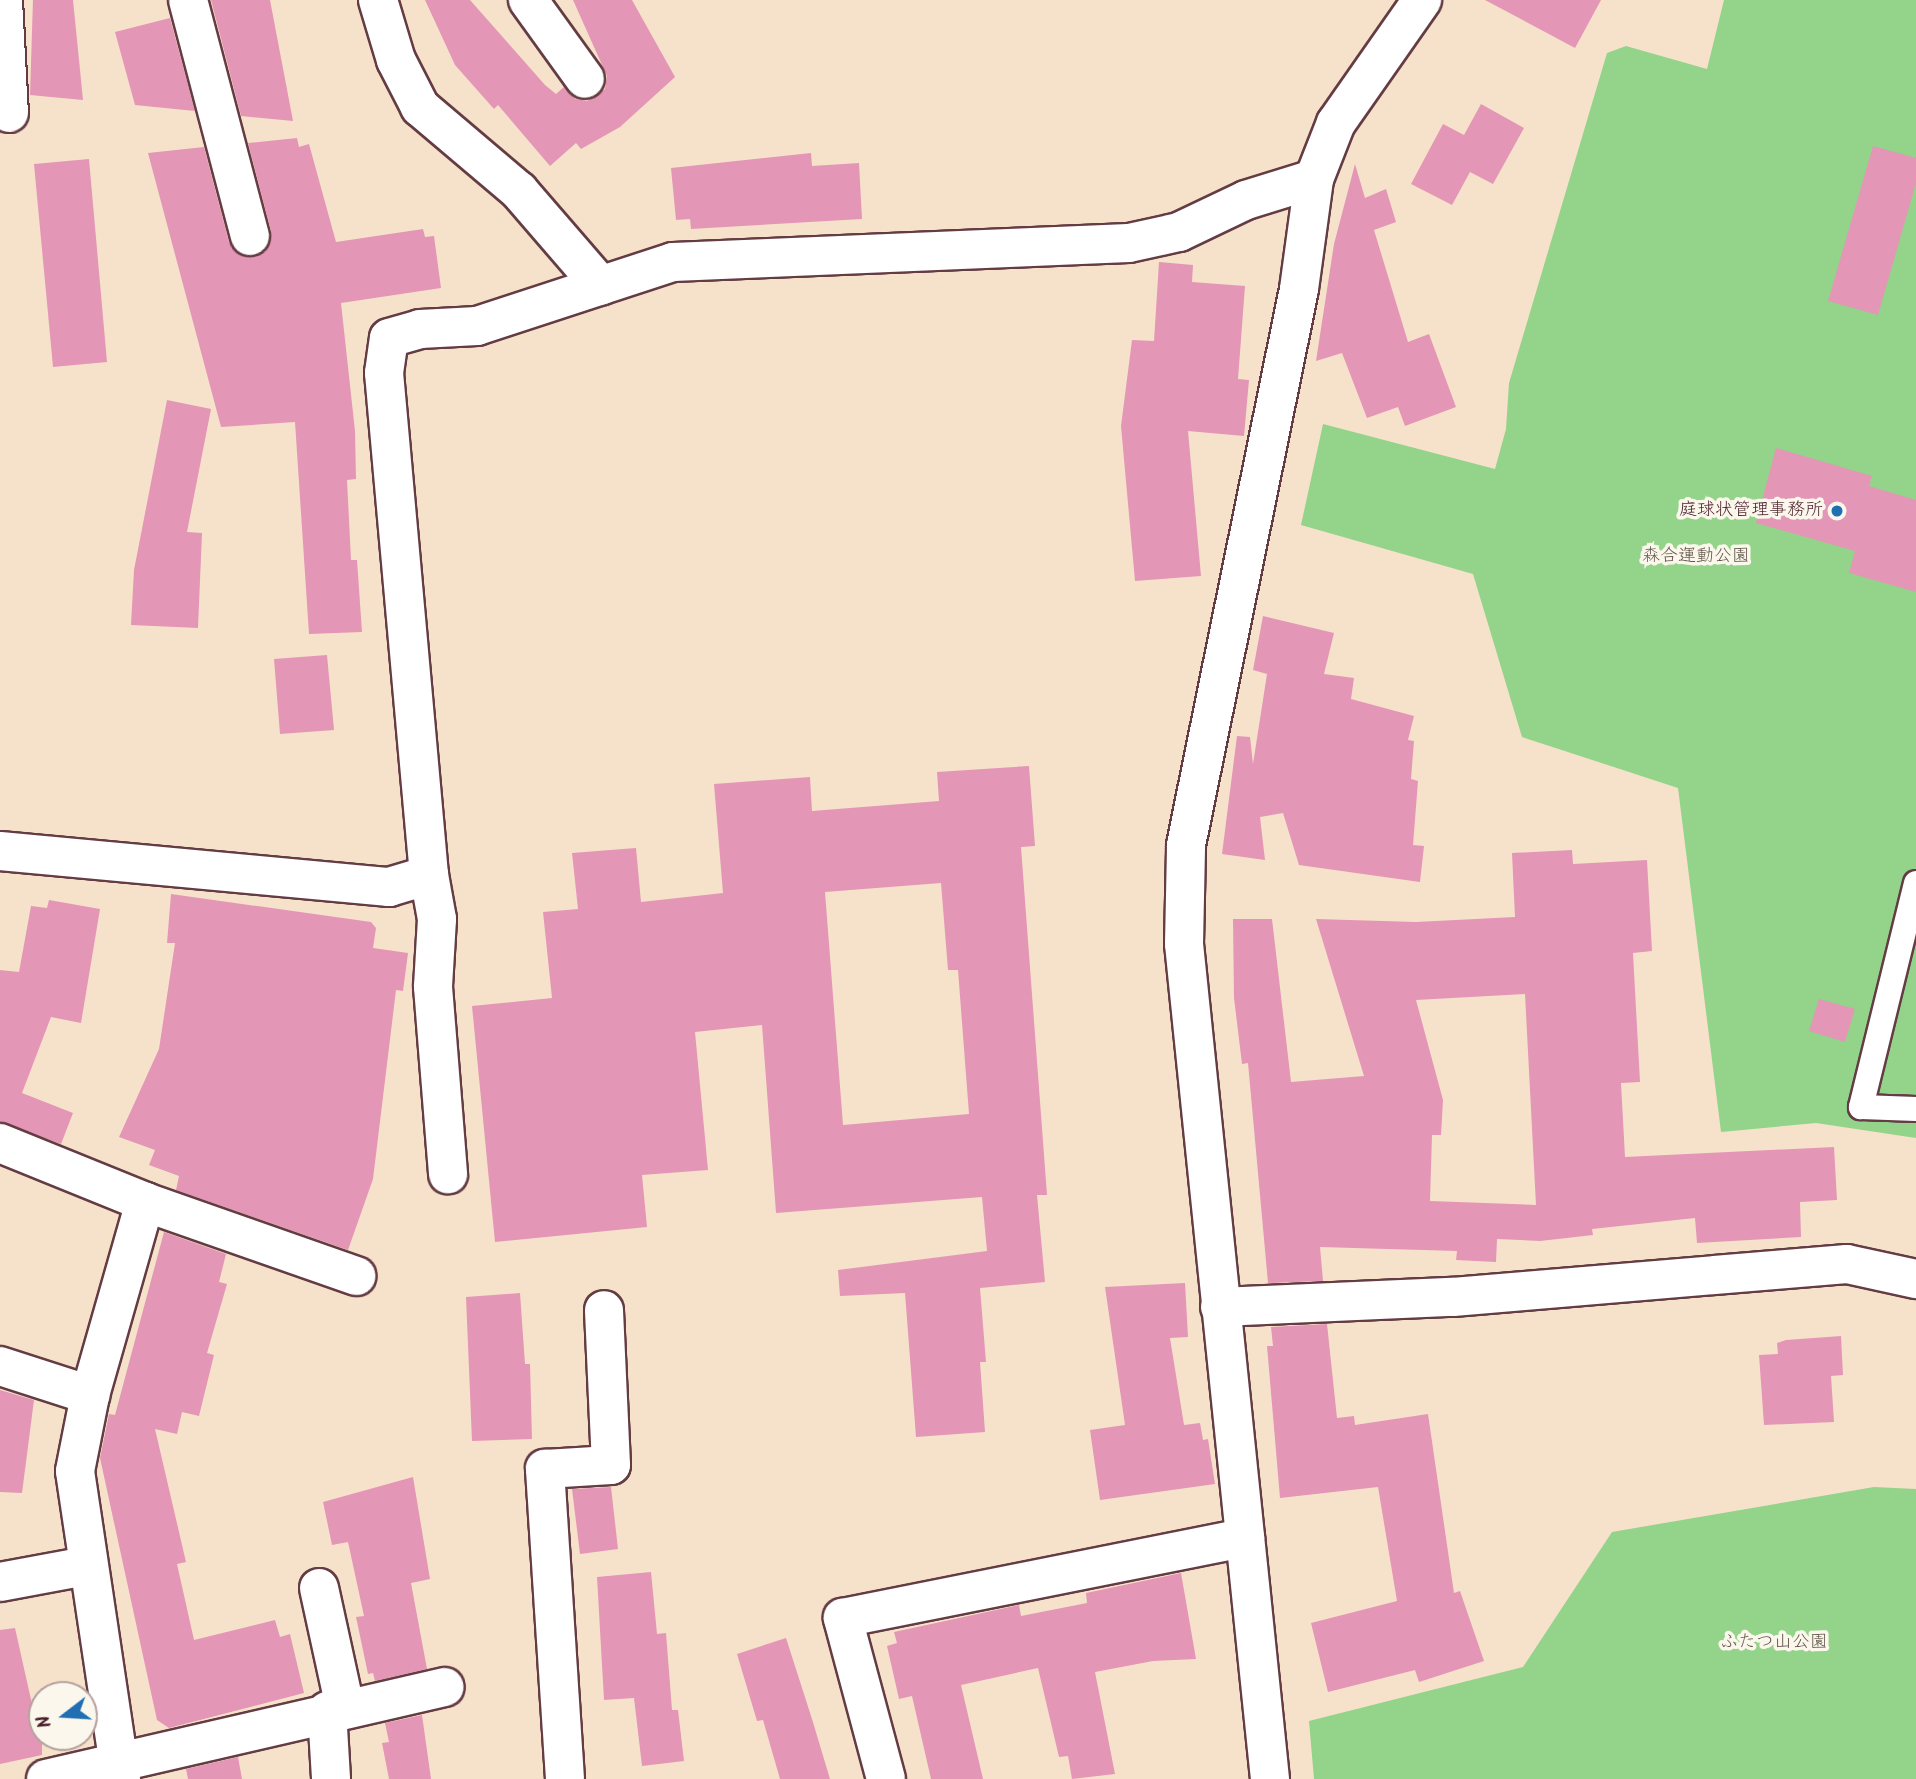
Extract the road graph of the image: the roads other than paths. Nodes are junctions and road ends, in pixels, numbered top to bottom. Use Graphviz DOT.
graph roads {
  1 [pos="3,0"];
  2 [pos="188,0"];
  3 [pos="378,0"];
  4 [pos="528,0"];
  5 [pos="1422,0"];
  6 [pos="585,79"];
  7 [pos="9,113"];
  8 [pos="1314,179"];
  9 [pos="250,236"];
  10 [pos="601,286"];
  11 [pos="0,851"];
  12 [pos="429,875"];
  13 [pos="1916,883"];
  14 [pos="1916,1109"];
  15 [pos="0,1143"];
  16 [pos="448,1174"];
  17 [pos="145,1202"];
  18 [pos="356,1276"];
  19 [pos="1916,1279"];
  20 [pos="1220,1307"];
  21 [pos="604,1310"];
  22 [pos="0,1367"];
  23 [pos="90,1395"];
  24 [pos="1245,1538"];
  25 [pos="86,1566"];
  26 [pos="0,1582"];
  27 [pos="319,1588"];
  28 [pos="445,1687"];
  29 [pos="336,1709"];
  30 [pos="120,1770"];
  31 [pos="46,1779"];
  32 [pos="331,1779"];
  33 [pos="565,1779"];
  34 [pos="886,1779"];
  35 [pos="1270,1779"];
  1 -- 7 [label="street"];
  2 -- 9 [label="street"];
  3 -- 10 [label="street"];
  4 -- 6 [label="street"];
  5 -- 8 [label="street"];
  8 -- 10 [label="street"];
  8 -- 20 [label="street"];
  10 -- 12 [label="street"];
  11 -- 12 [label="street"];
  12 -- 16 [label="street"];
  13 -- 14 [label="lane"];
  15 -- 17 [label="street"];
  17 -- 18 [label="street"];
  17 -- 23 [label="street"];
  19 -- 20 [label="street"];
  20 -- 24 [label="street"];
  21 -- 33 [label="street"];
  22 -- 23 [label="street"];
  23 -- 25 [label="street"];
  24 -- 34 [label="street"];
  24 -- 35 [label="street"];
  25 -- 26 [label="street"];
  25 -- 30 [label="street"];
  27 -- 29 [label="street"];
  28 -- 29 [label="street"];
  29 -- 30 [label="street"];
  29 -- 32 [label="street"];
  30 -- 31 [label="street"];
}
